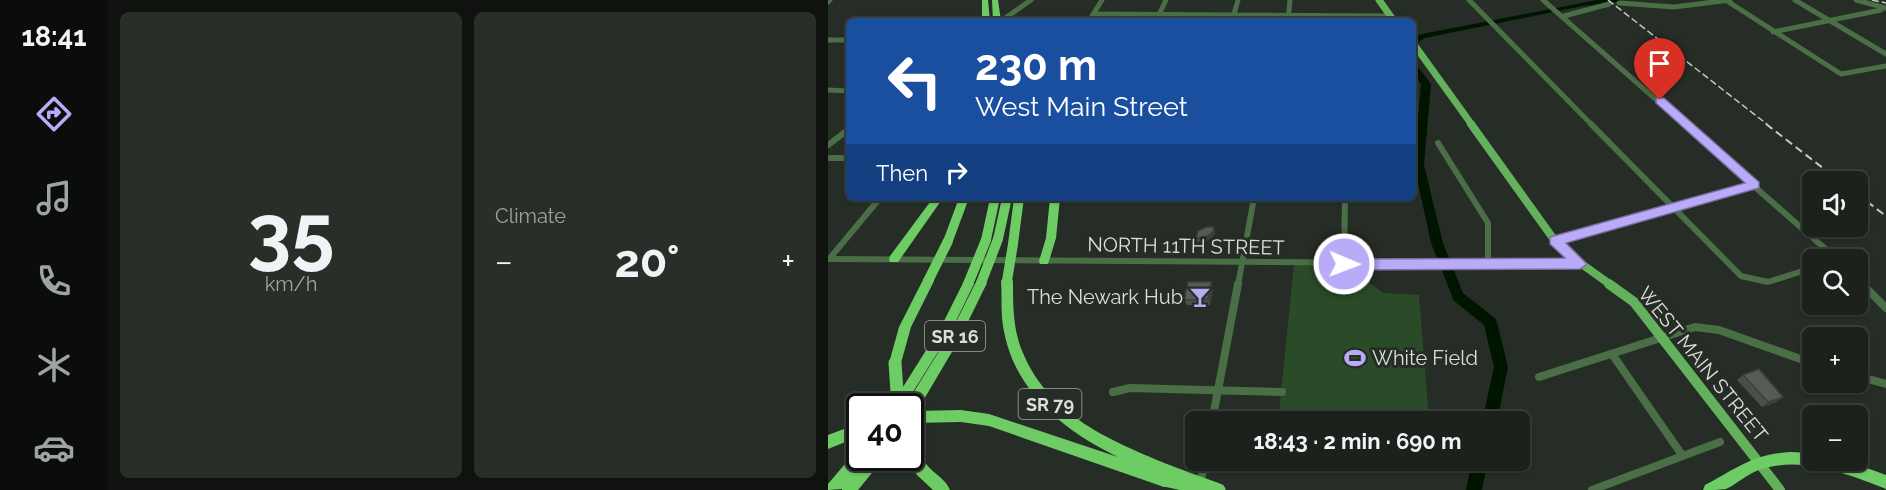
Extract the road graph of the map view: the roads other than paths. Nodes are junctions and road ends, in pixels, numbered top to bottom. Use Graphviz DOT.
graph roads {
  1 [pos="985,0"];
  2 [pos="995,0"];
  3 [pos="1031,0"];
  4 [pos="1102,0"];
  5 [pos="1166,0"];
  6 [pos="1238,0"];
  7 [pos="1290,0"];
  8 [pos="1379,0"];
  9 [pos="1469,0"];
  10 [pos="1795,0"];
  11 [pos="1856,0"];
  12 [pos="1545,1"];
  13 [pos="1729,1"];
  14 [pos="1619,3"];
  15 [pos="1608,4"];
  16 [pos="1884,10"];
  17 [pos="1094,14"];
  18 [pos="1159,14"];
  19 [pos="1562,15"];
  20 [pos="986,18"];
  21 [pos="998,18"];
  22 [pos="1004,18"];
  23 [pos="1091,18"];
  24 [pos="1157,18"];
  25 [pos="1232,18"];
  26 [pos="1288,18"];
  27 [pos="1391,18"];
  28 [pos="1830,21"];
  29 [pos="1773,32"];
  30 [pos="828,40"];
  31 [pos="846,40"];
  32 [pos="1416,46"];
  33 [pos="1886,54"];
  34 [pos="1886,66"];
  35 [pos="828,90"];
  36 [pos="846,91"];
  37 [pos="846,131"];
  38 [pos="1438,143"];
  39 [pos="828,144"];
  40 [pos="828,158"];
  41 [pos="846,158"];
  42 [pos="1755,185"];
  43 [pos="877,201"];
  44 [pos="936,201"];
  45 [pos="963,201"];
  46 [pos="995,201"];
  47 [pos="1006,201"];
  48 [pos="1019,201"];
  49 [pos="1054,201"];
  50 [pos="1253,201"];
  51 [pos="1345,201"];
  52 [pos="1673,208"];
  53 [pos="992,240"];
  54 [pos="1555,241"];
  55 [pos="1826,249"];
  56 [pos="829,259"];
  57 [pos="894,259"];
  58 [pos="1044,261"];
  59 [pos="1242,263"];
  60 [pos="1344,264"];
  61 [pos="1580,264"];
  62 [pos="1488,265"];
  63 [pos="1802,271"];
  64 [pos="974,284"];
  65 [pos="1868,290"];
  66 [pos="1886,308"];
  67 [pos="1662,337"];
  68 [pos="1612,354"];
  69 [pos="1802,360"];
  70 [pos="1539,377"];
  71 [pos="1868,379"];
  72 [pos="1886,384"];
  73 [pos="1218,389"];
  74 [pos="1281,392"];
  75 [pos="896,393"];
  76 [pos="906,393"];
  77 [pos="921,393"];
  78 [pos="1113,393"];
  79 [pos="1214,411"];
  80 [pos="924,416"];
  81 [pos="846,435"];
  82 [pos="828,442"];
  83 [pos="1720,442"];
  84 [pos="1682,454"];
  85 [pos="1759,463"];
  86 [pos="924,468"];
  87 [pos="848,471"];
  88 [pos="864,471"];
  89 [pos="1203,471"];
  90 [pos="1166,476"];
  91 [pos="1886,482"];
  92 [pos="832,490"];
  93 [pos="849,490"];
  94 [pos="943,490"];
  95 [pos="1199,490"];
  96 [pos="1215,490"];
  97 [pos="1219,490"];
  98 [pos="1592,490"];
  99 [pos="1710,490"];
  100 [pos="1780,490"];
  1 -- 20 [label="highway"];
  2 -- 21 [label="highway"];
  3 -- 22 [label="street"];
  4 -- 17 [label="street"];
  5 -- 18 [label="street"];
  6 -- 25 [label="street"];
  7 -- 26 [label="street"];
  8 -- 27 [label="main road"];
  9 -- 52 [label="street"];
  10 -- 28 [label="street"];
  11 -- 16 [label="street"];
  12 -- 19 [label="street"];
  13 -- 14 [label="street"];
  13 -- 29 [label="street"];
  15 -- 19 [label="street"];
  16 -- 28 [label="street"];
  17 -- 18 [label="street"];
  17 -- 23 [label="street"];
  18 -- 24 [label="street"];
  18 -- 25 [label="street"];
  19 -- 42 [label="street"];
  28 -- 29 [label="street"];
  28 -- 33 [label="street"];
  29 -- 34 [label="street"];
  30 -- 31 [label="street"];
  32 -- 54 [label="main road, WEST MAIN STREET"];
  35 -- 36 [label="street"];
  37 -- 39 [label="street"];
  38 -- 62 [label="street"];
  40 -- 41 [label="street"];
  42 -- 52 [label="street"];
  42 -- 55 [label="street"];
  43 -- 56 [label="street"];
  44 -- 57 [label="highway"];
  45 -- 75 [label="highway, bridge"];
  46 -- 53 [label="highway, SR 16"];
  47 -- 53 [label="highway, SR 16"];
  48 -- 90 [label="highway, SR 79, bridge"];
  49 -- 58 [label="highway"];
  50 -- 59 [label="street"];
  51 -- 60 [label="street"];
  52 -- 54 [label="street"];
  52 -- 63 [label="street"];
  53 -- 64 [label="highway, SR 16, bridge"];
  54 -- 61 [label="main road, WEST MAIN STREET"];
  56 -- 57 [label="street, NORTH 11TH STREET"];
  57 -- 58 [label="street, NORTH 11TH STREET"];
  58 -- 59 [label="street, NORTH 11TH STREET"];
  59 -- 60 [label="street, NORTH 11TH STREET"];
  59 -- 73 [label="street"];
  60 -- 62 [label="street, NORTH 11TH STREET"];
  61 -- 62 [label="street, NORTH 11TH STREET"];
  61 -- 67 [label="main road, WEST MAIN STREET"];
  64 -- 76 [label="highway, SR 16"];
  64 -- 77 [label="highway, SR 16"];
  65 -- 66 [label="street"];
  67 -- 68 [label="street"];
  67 -- 69 [label="street"];
  67 -- 85 [label="main road, WEST MAIN STREET"];
  68 -- 70 [label="street"];
  68 -- 84 [label="street"];
  71 -- 72 [label="street"];
  73 -- 74 [label="street"];
  73 -- 78 [label="street"];
  73 -- 79 [label="street"];
  80 -- 90 [label="highway"];
  81 -- 82 [label="highway"];
  83 -- 84 [label="street"];
  84 -- 98 [label="street"];
  85 -- 91 [label="highway"];
  85 -- 99 [label="highway"];
  85 -- 100 [label="main road, WEST MAIN STREET"];
  86 -- 94 [label="highway"];
  87 -- 92 [label="highway"];
  88 -- 93 [label="highway"];
  89 -- 95 [label="street"];
  90 -- 96 [label="highway, bridge"];
  90 -- 97 [label="highway, SR 79, bridge"];
}
